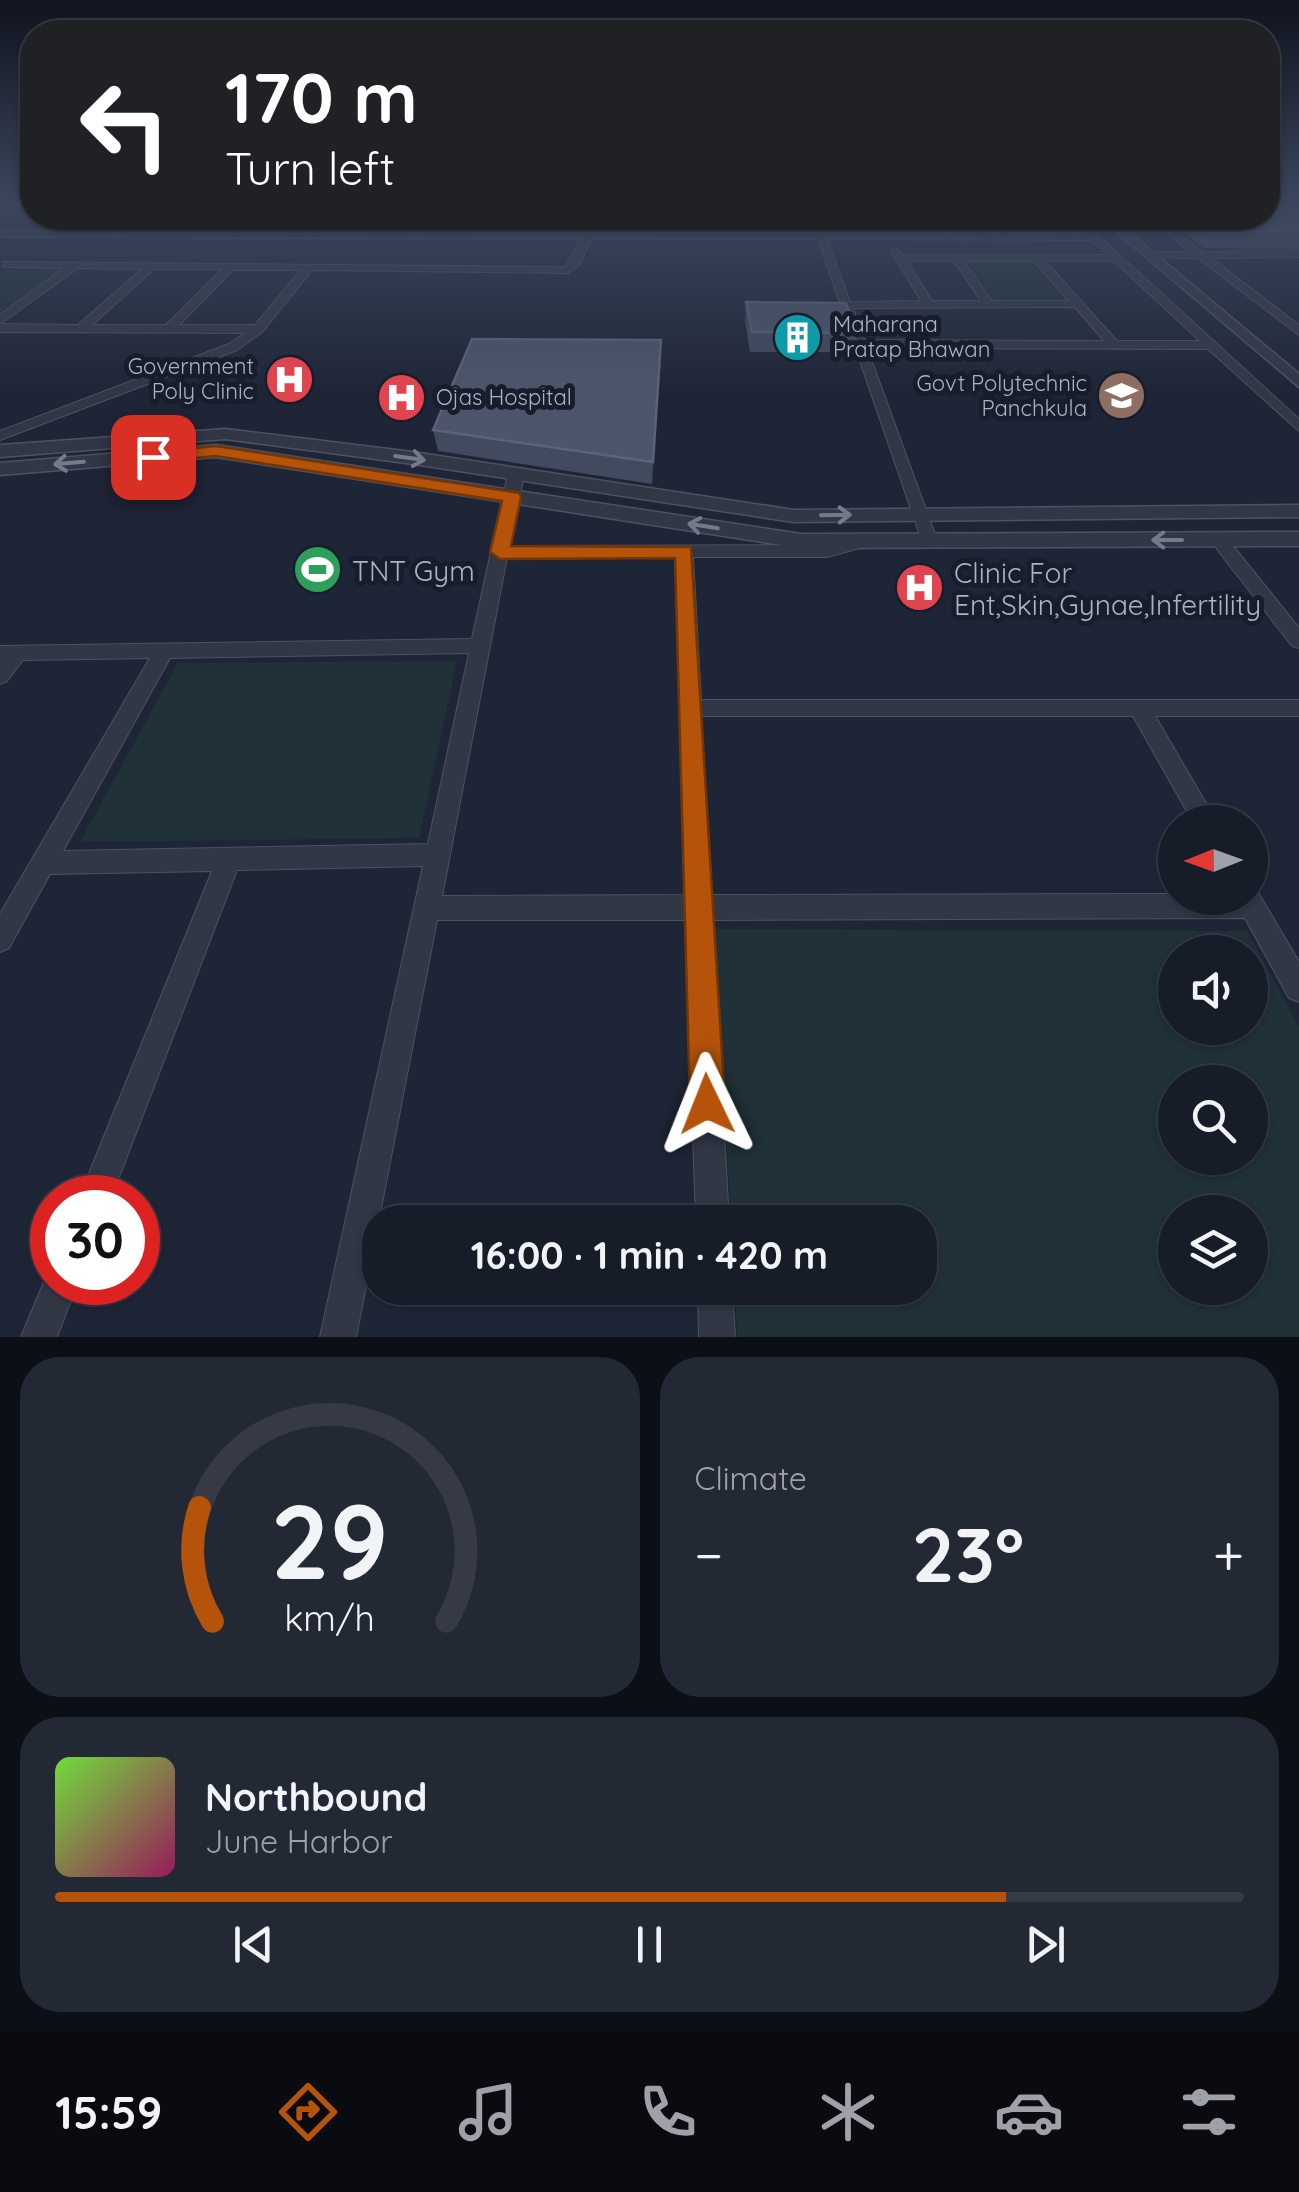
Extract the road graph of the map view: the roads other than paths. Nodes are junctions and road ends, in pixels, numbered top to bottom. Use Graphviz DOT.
graph roads {
  1 [pos="69,268"];
  2 [pos="148,268"];
  3 [pos="229,268"];
  4 [pos="308,268"];
  5 [pos="464,268"];
  6 [pos="570,268"];
  7 [pos="832,268"];
  8 [pos="906,268"];
  9 [pos="964,268"];
  10 [pos="1046,268"];
  11 [pos="1129,268"];
  12 [pos="1172,268"];
  13 [pos="1174,268"];
  14 [pos="1219,268"];
  15 [pos="1078,304"];
  16 [pos="845,305"];
  17 [pos="929,305"];
  18 [pos="989,305"];
  19 [pos="0,320"];
  20 [pos="0,328"];
  21 [pos="80,328"];
  22 [pos="169,329"];
  23 [pos="258,330"];
  24 [pos="1299,332"];
  25 [pos="859,344"];
  26 [pos="1114,345"];
  27 [pos="1210,345"];
  28 [pos="1299,366"];
  29 [pos="1299,382"];
  30 [pos="1299,427"];
  31 [pos="0,436"];
  32 [pos="0,450"];
  33 [pos="0,469"];
  34 [pos="514,485"];
  35 [pos="1299,511"];
  36 [pos="918,513"];
  37 [pos="1299,539"];
  38 [pos="929,540"];
  39 [pos="1219,540"];
  40 [pos="866,541"];
  41 [pos="500,552"];
  42 [pos="684,552"];
  43 [pos="1299,641"];
  44 [pos="480,646"];
  45 [pos="164,650"];
  46 [pos="8,653"];
  47 [pos="0,676"];
  48 [pos="691,708"];
  49 [pos="1139,708"];
  50 [pos="1299,708"];
  51 [pos="1194,805"];
  52 [pos="437,855"];
  53 [pos="228,859"];
  54 [pos="43,863"];
  55 [pos="1158,903"];
  56 [pos="699,907"];
  57 [pos="426,908"];
  58 [pos="1257,915"];
  59 [pos="0,939"];
  60 [pos="1299,988"];
  61 [pos="103,1175"];
  62 [pos="711,1205"];
  63 [pos="52,1305"];
  64 [pos="716,1305"];
  65 [pos="39,1337"];
  66 [pos="338,1337"];
  67 [pos="717,1337"];
  1 -- 19 [label="street"];
  2 -- 21 [label="street"];
  3 -- 22 [label="street"];
  4 -- 23 [label="street"];
  5 -- 6 [label="street"];
  7 -- 16 [label="street"];
  8 -- 17 [label="street"];
  9 -- 18 [label="street"];
  10 -- 15 [label="street"];
  11 -- 27 [label="street"];
  12 -- 29 [label="street"];
  13 -- 28 [label="street"];
  14 -- 24 [label="street"];
  15 -- 18 [label="street"];
  15 -- 26 [label="street"];
  16 -- 17 [label="street"];
  16 -- 25 [label="street"];
  17 -- 18 [label="street"];
  20 -- 21 [label="street"];
  21 -- 22 [label="street"];
  22 -- 23 [label="street"];
  23 -- 31 [label="street"];
  25 -- 26 [label="street"];
  25 -- 36 [label="street"];
  26 -- 27 [label="street"];
  27 -- 30 [label="street"];
  32 -- 34 [label="street, one-way"];
  34 -- 33 [label="street, one-way"];
  34 -- 36 [label="street, one-way"];
  40 -- 34 [label="street, one-way"];
  34 -- 41 [label="street"];
  35 -- 36 [label="street"];
  36 -- 38 [label="street"];
  37 -- 39 [label="street"];
  39 -- 38 [label="street, one-way"];
  38 -- 40 [label="street"];
  39 -- 43 [label="street"];
  40 -- 42 [label="street"];
  41 -- 42 [label="street"];
  41 -- 44 [label="street"];
  42 -- 48 [label="street"];
  44 -- 45 [label="street"];
  44 -- 52 [label="street"];
  45 -- 46 [label="street"];
  45 -- 54 [label="street"];
  46 -- 47 [label="street"];
  48 -- 49 [label="street"];
  48 -- 56 [label="street"];
  49 -- 50 [label="street"];
  49 -- 51 [label="street"];
  52 -- 53 [label="street"];
  52 -- 57 [label="street"];
  53 -- 54 [label="street"];
  53 -- 61 [label="street"];
  54 -- 59 [label="street"];
  55 -- 56 [label="street"];
  56 -- 57 [label="street"];
  56 -- 62 [label="street"];
  57 -- 66 [label="street"];
  58 -- 60 [label="street"];
  63 -- 65 [label="street"];
  64 -- 67 [label="street"];
}
